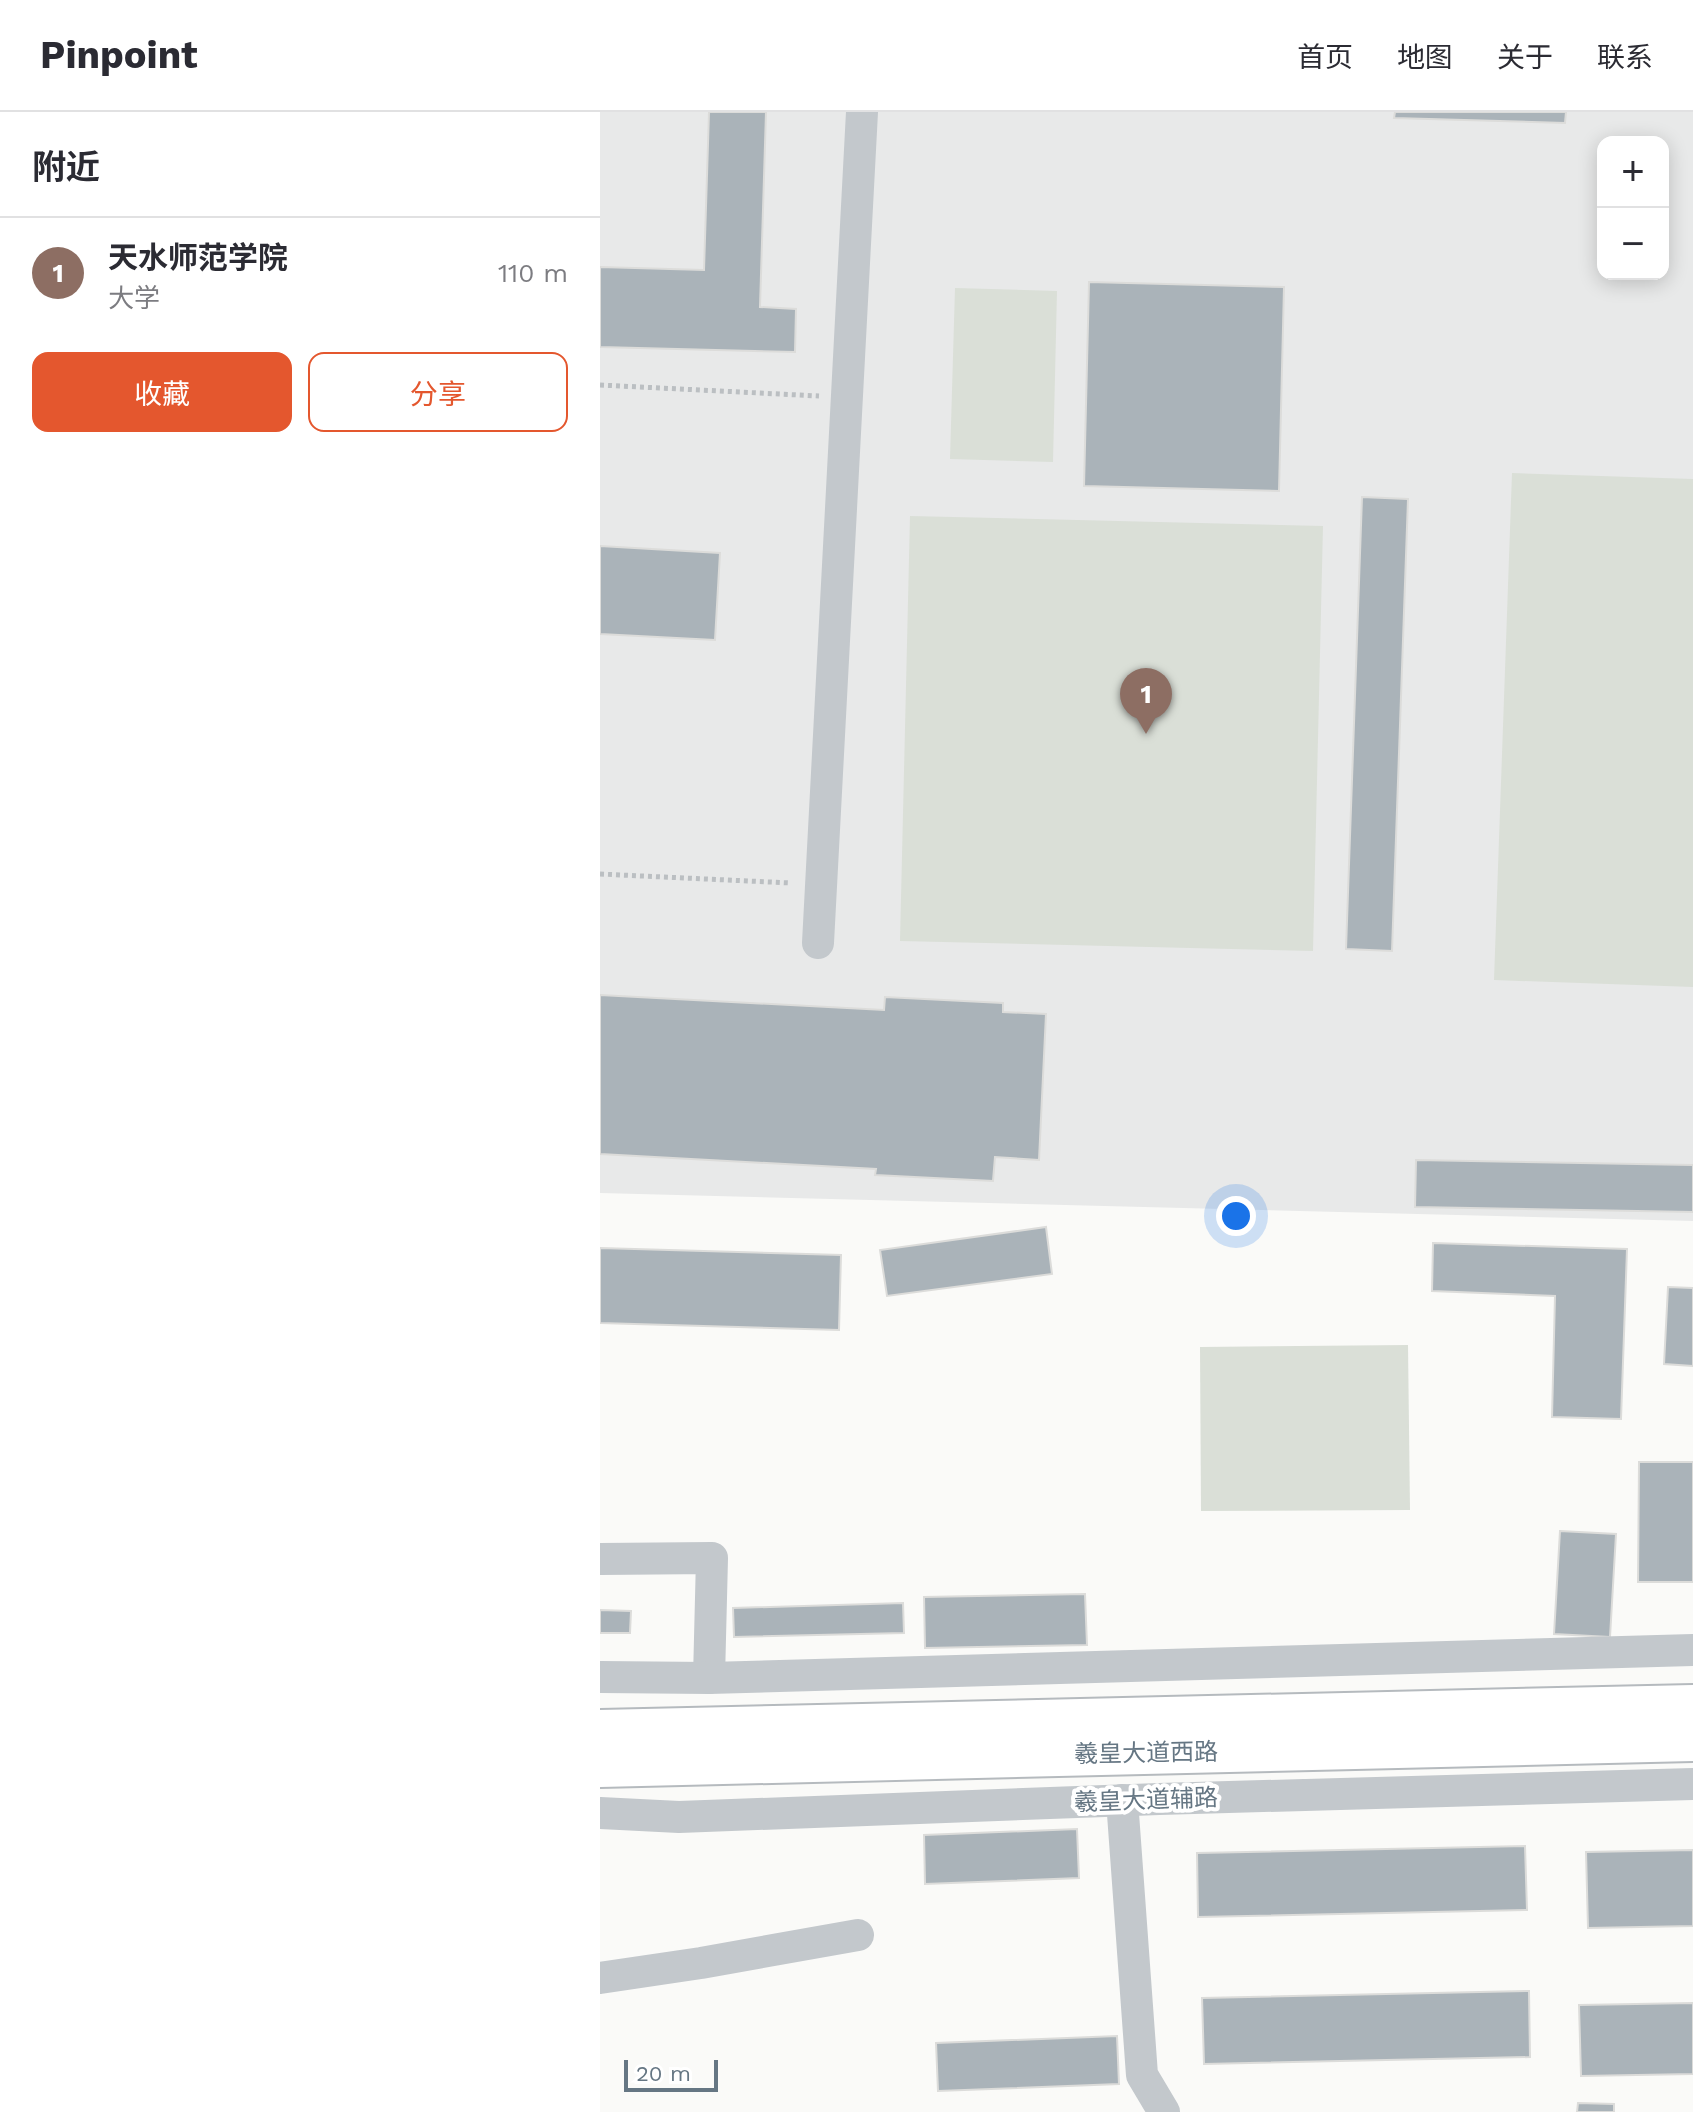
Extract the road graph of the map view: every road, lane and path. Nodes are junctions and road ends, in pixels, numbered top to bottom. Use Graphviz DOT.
graph roads {
  1 [pos="862,112"];
  2 [pos="600,385"];
  3 [pos="847,398"];
  4 [pos="600,874"];
  5 [pos="821,885"];
  6 [pos="818,943"];
  7 [pos="600,1559"];
  8 [pos="1693,1650"];
  9 [pos="600,1677"];
  10 [pos="709,1678"];
  11 [pos="1693,1706"];
  12 [pos="600,1731"];
  13 [pos="1693,1740"];
  14 [pos="600,1766"];
  15 [pos="1693,1784"];
  16 [pos="1122,1800"];
  17 [pos="600,1813"];
  18 [pos="858,1935"];
  19 [pos="600,1978"];
  20 [pos="1164,2112"];
  1 -- 3 [label="street"];
  2 -- 3 [label="path"];
  3 -- 5 [label="street"];
  4 -- 5 [label="path"];
  5 -- 6 [label="street"];
  7 -- 10 [label="street"];
  8 -- 10 [label="street"];
  9 -- 10 [label="street"];
  11 -- 12 [label="main road, 羲皇大道西路"];
  13 -- 14 [label="main road, 羲皇大道西路"];
  15 -- 16 [label="street, 羲皇大道辅路"];
  16 -- 17 [label="street, 羲皇大道辅路"];
  16 -- 20 [label="street"];
  18 -- 19 [label="street"];
}
